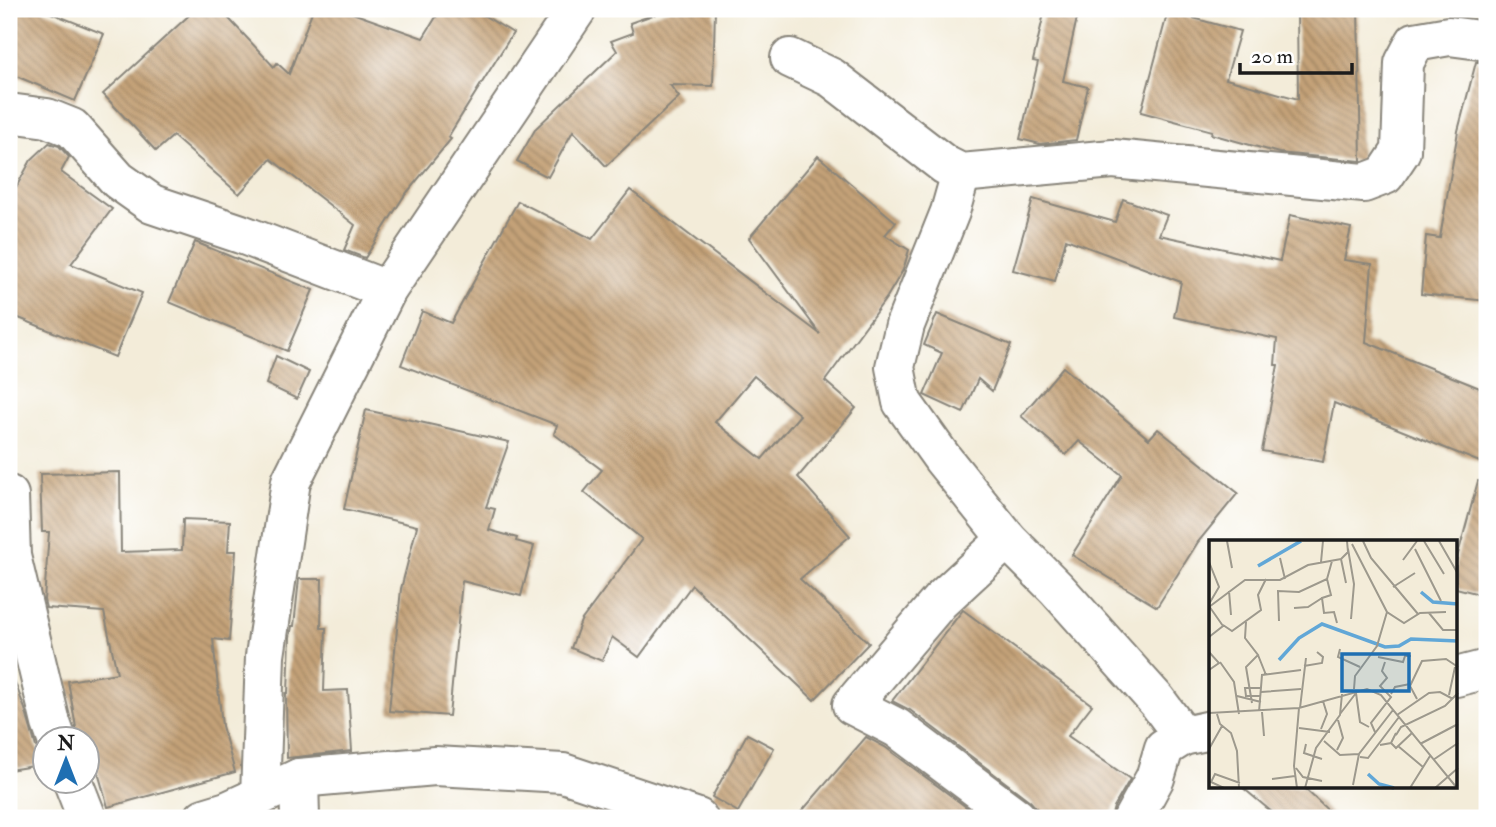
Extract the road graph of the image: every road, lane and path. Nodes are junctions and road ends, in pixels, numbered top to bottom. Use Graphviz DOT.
graph roads {
  1 [pos="578,9"];
  2 [pos="1487,41"];
  3 [pos="790,58"];
  4 [pos="9,113"];
  5 [pos="961,173"];
  6 [pos="387,290"];
  7 [pos="9,495"];
  8 [pos="1007,538"];
  9 [pos="1487,668"];
  10 [pos="1458,676"];
  11 [pos="52,726"];
  12 [pos="1197,733"];
  13 [pos="299,778"];
  14 [pos="78,796"];
  15 [pos="260,796"];
  16 [pos="87,818"];
  17 [pos="204,818"];
  18 [pos="300,818"];
  19 [pos="698,818"];
  20 [pos="1017,818"];
  21 [pos="1133,818"];
  1 -- 6 [label="street"];
  2 -- 5 [label="street"];
  3 -- 5 [label="street"];
  4 -- 6 [label="street"];
  5 -- 8 [label="street"];
  6 -- 15 [label="street"];
  7 -- 11 [label="street"];
  8 -- 12 [label="street"];
  8 -- 20 [label="street"];
  9 -- 10 [label="street"];
  12 -- 21 [label="street"];
  13 -- 15 [label="street"];
  13 -- 18 [label="street"];
  13 -- 19 [label="street"];
  14 -- 16 [label="street"];
  15 -- 17 [label="street"];
}
